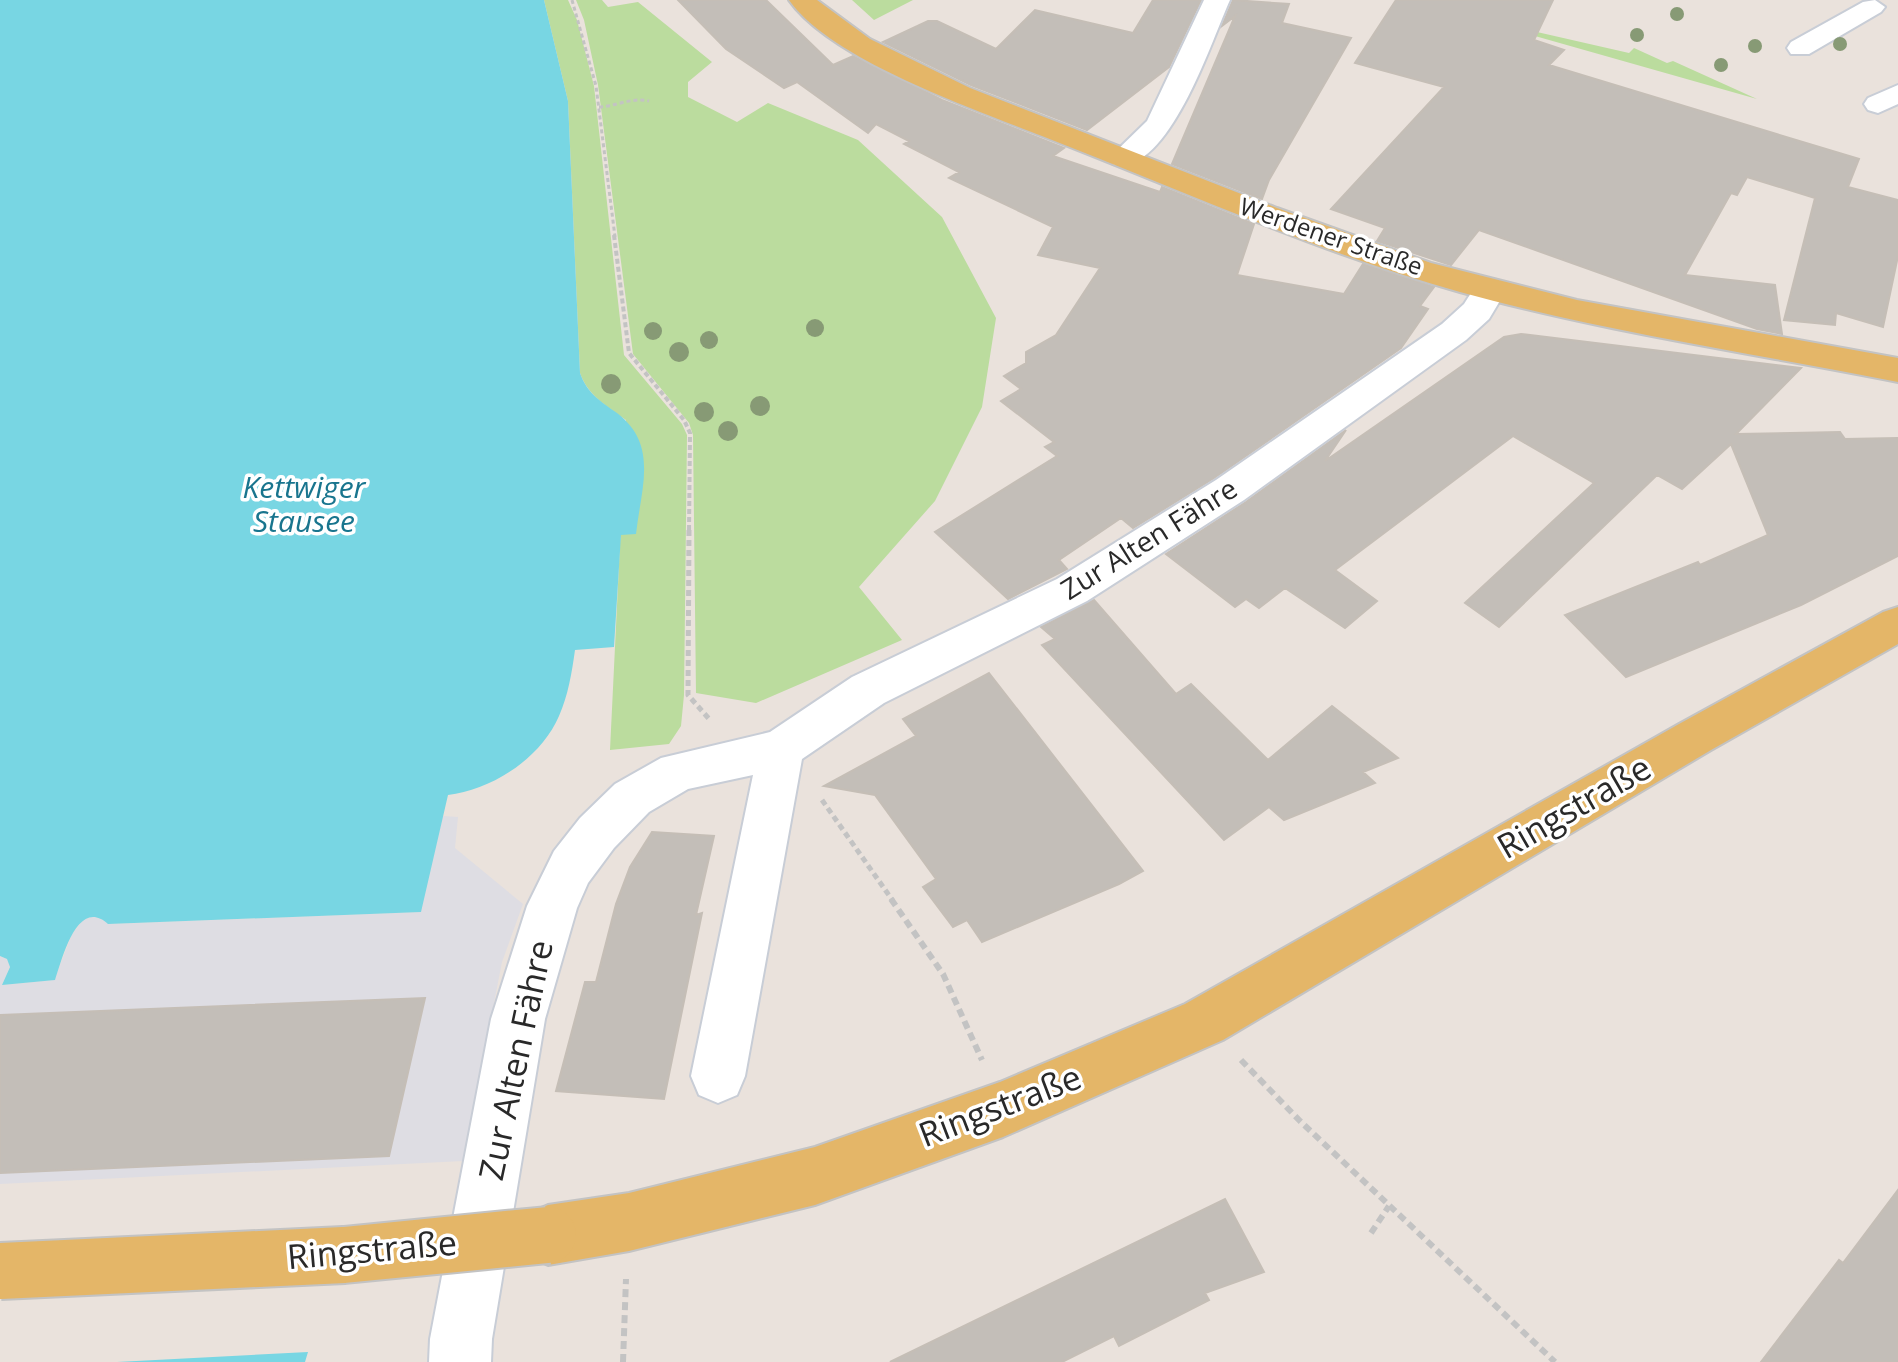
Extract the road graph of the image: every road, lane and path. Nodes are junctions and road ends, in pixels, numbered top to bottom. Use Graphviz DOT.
graph roads {
  1 [pos="572,0"];
  2 [pos="802,0"];
  3 [pos="1217,0"];
  4 [pos="1863,4"];
  5 [pos="1898,17"];
  6 [pos="1800,48"];
  7 [pos="649,101"];
  8 [pos="599,107"];
  9 [pos="1124,158"];
  10 [pos="1490,289"];
  11 [pos="1898,370"];
  12 [pos="1898,624"];
  13 [pos="781,749"];
  14 [pos="1204,1022"];
  15 [pos="976,1047"];
  16 [pos="718,1076"];
  17 [pos="1389,1206"];
  18 [pos="1371,1233"];
  19 [pos="0,1271"];
  20 [pos="623,1337"];
  21 [pos="460,1362"];
  22 [pos="623,1362"];
  23 [pos="1555,1362"];
  1 -- 8 [label="path"];
  2 -- 9 [label="main road, Werdener Straße"];
  3 -- 9 [label="street"];
  4 -- 5 [label="street"];
  4 -- 6 [label="street"];
  7 -- 8 [label="path"];
  8 -- 13 [label="path"];
  9 -- 10 [label="main road, Werdener Straße"];
  10 -- 11 [label="main road, Werdener Straße"];
  10 -- 13 [label="street, Zur Alten Fähre"];
  12 -- 14 [label="main road, Ringstraße"];
  13 -- 15 [label="path"];
  13 -- 16 [label="street"];
  13 -- 21 [label="street, Zur Alten Fähre"];
  14 -- 17 [label="path"];
  14 -- 19 [label="main road, Ringstraße, bridge"];
  17 -- 18 [label="path"];
  17 -- 23 [label="path"];
  20 -- 22 [label="path"];
}
